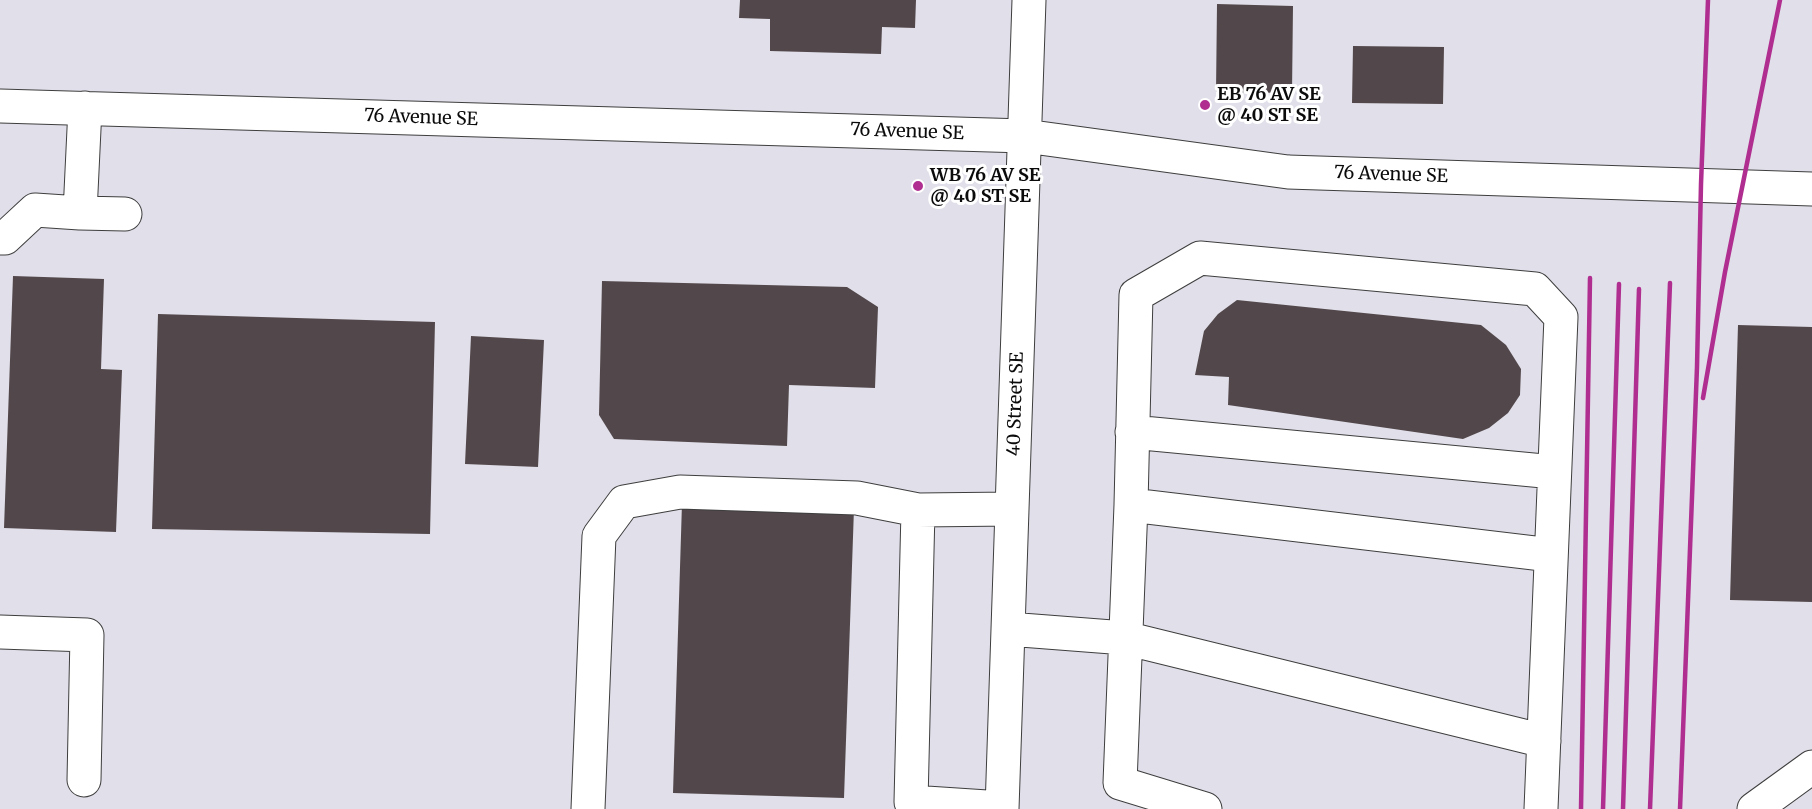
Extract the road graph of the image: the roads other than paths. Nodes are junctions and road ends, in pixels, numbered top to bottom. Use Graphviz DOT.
graph roads {
  1 [pos="1029,0"];
  2 [pos="0,106"];
  3 [pos="85,108"];
  4 [pos="1025,136"];
  5 [pos="1812,189"];
  6 [pos="80,213"];
  7 [pos="125,214"];
  8 [pos="0,238"];
  9 [pos="1132,432"];
  10 [pos="1554,472"];
  11 [pos="1131,505"];
  12 [pos="1012,509"];
  13 [pos="918,510"];
  14 [pos="1551,555"];
  15 [pos="1008,629"];
  16 [pos="0,632"];
  17 [pos="1125,638"];
  18 [pos="1544,741"];
  19 [pos="1812,767"];
  20 [pos="84,780"];
  21 [pos="898,806"];
  22 [pos="1002,808"];
  23 [pos="588,809"];
  24 [pos="1205,809"];
  25 [pos="1541,809"];
  26 [pos="1754,809"];
  1 -- 4 [label="street, 40 Street SE"];
  2 -- 3 [label="street, 76 Avenue SE"];
  3 -- 4 [label="street, 76 Avenue SE"];
  3 -- 6 [label="street"];
  4 -- 5 [label="street, 76 Avenue SE"];
  4 -- 12 [label="street, 40 Street SE"];
  6 -- 7 [label="street"];
  6 -- 8 [label="street"];
  9 -- 10 [label="street"];
  9 -- 10 [label="street"];
  9 -- 11 [label="street"];
  10 -- 14 [label="street"];
  11 -- 14 [label="street"];
  11 -- 17 [label="street"];
  12 -- 13 [label="street"];
  12 -- 15 [label="street, 40 Street SE"];
  13 -- 21 [label="street"];
  13 -- 23 [label="street"];
  14 -- 18 [label="street"];
  15 -- 17 [label="street"];
  15 -- 22 [label="street, 40 Street SE"];
  16 -- 20 [label="street"];
  17 -- 18 [label="street"];
  17 -- 24 [label="street"];
  18 -- 25 [label="street"];
  19 -- 26 [label="street"];
  21 -- 22 [label="street"];
}
